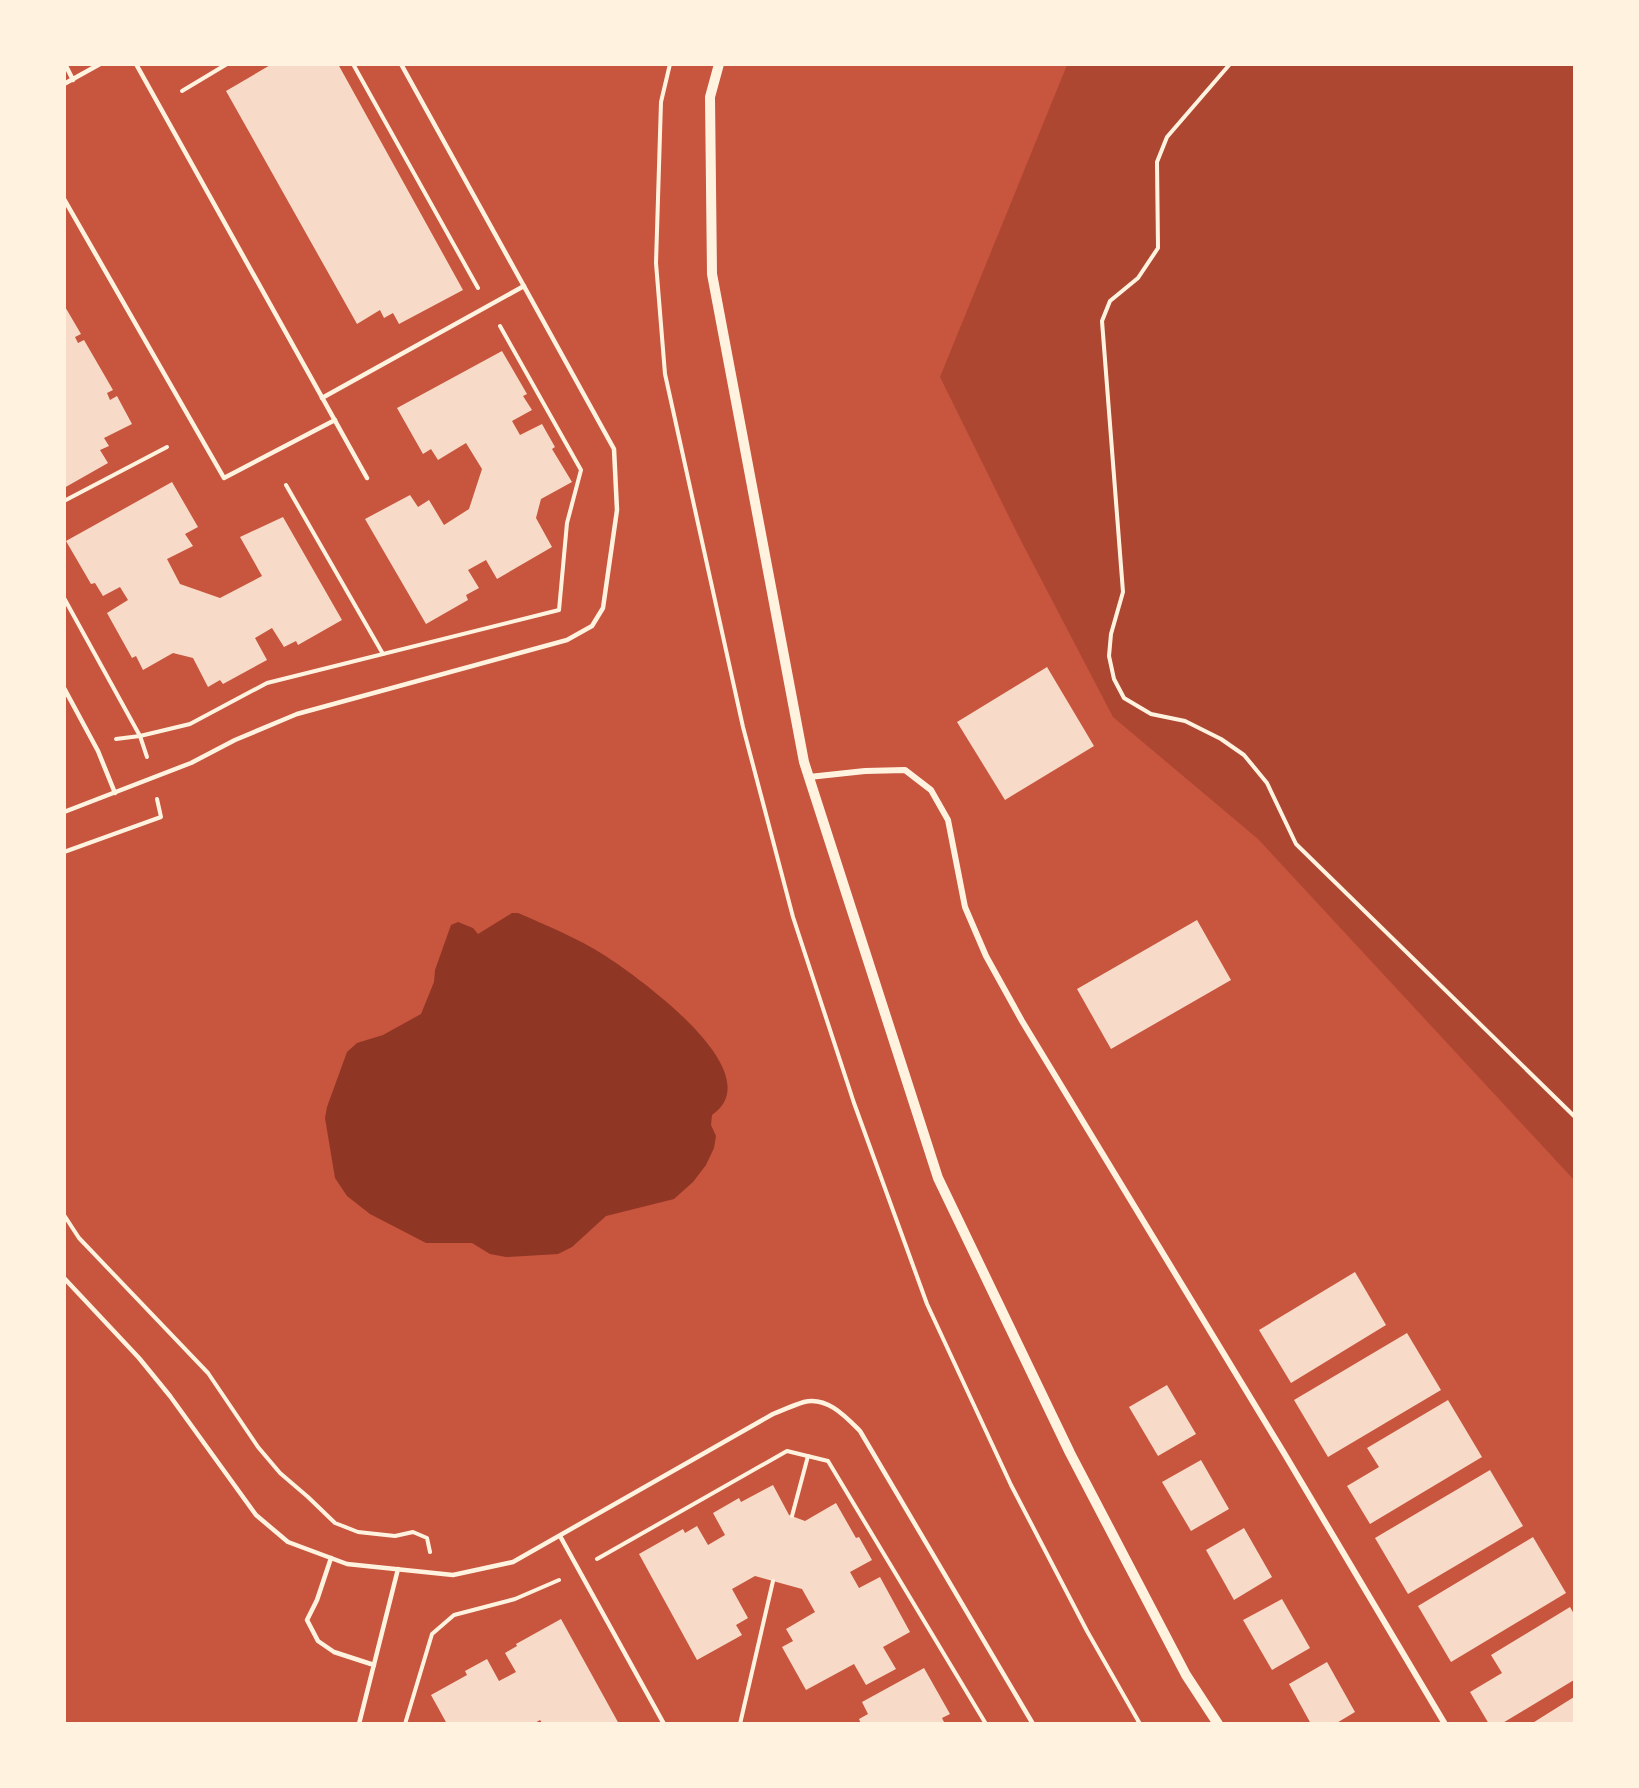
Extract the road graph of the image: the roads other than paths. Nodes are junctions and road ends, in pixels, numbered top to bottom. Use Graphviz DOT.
graph roads {
  1 [pos="64,64"];
  2 [pos="100,64"];
  3 [pos="136,64"];
  4 [pos="400,64"];
  5 [pos="719,64"];
  6 [pos="73,80"];
  7 [pos="64,84"];
  8 [pos="64,199"];
  9 [pos="524,286"];
  10 [pos="322,398"];
  11 [pos="335,420"];
  12 [pos="367,478"];
  13 [pos="64,688"];
  14 [pos="809,777"];
  15 [pos="115,793"];
  16 [pos="64,812"];
  17 [pos="64,1278"];
  18 [pos="560,1536"];
  19 [pos="331,1558"];
  20 [pos="398,1569"];
  21 [pos="374,1665"];
  22 [pos="359,1724"];
  23 [pos="664,1724"];
  24 [pos="1033,1724"];
  25 [pos="1218,1724"];
  26 [pos="1446,1724"];
  1 -- 6 [label="lane"];
  2 -- 6 [label="lane"];
  3 -- 10 [label="lane"];
  4 -- 9 [label="lane"];
  5 -- 14 [label="street"];
  6 -- 7 [label="lane"];
  8 -- 11 [label="lane"];
  9 -- 10 [label="lane"];
  9 -- 15 [label="lane"];
  10 -- 11 [label="lane"];
  11 -- 12 [label="lane"];
  13 -- 15 [label="lane"];
  14 -- 25 [label="street"];
  14 -- 26 [label="street"];
  15 -- 16 [label="lane"];
  17 -- 19 [label="lane"];
  18 -- 20 [label="lane"];
  18 -- 23 [label="lane"];
  18 -- 24 [label="lane"];
  19 -- 20 [label="lane"];
  19 -- 21 [label="lane"];
  20 -- 21 [label="lane"];
  21 -- 22 [label="lane"];
}
